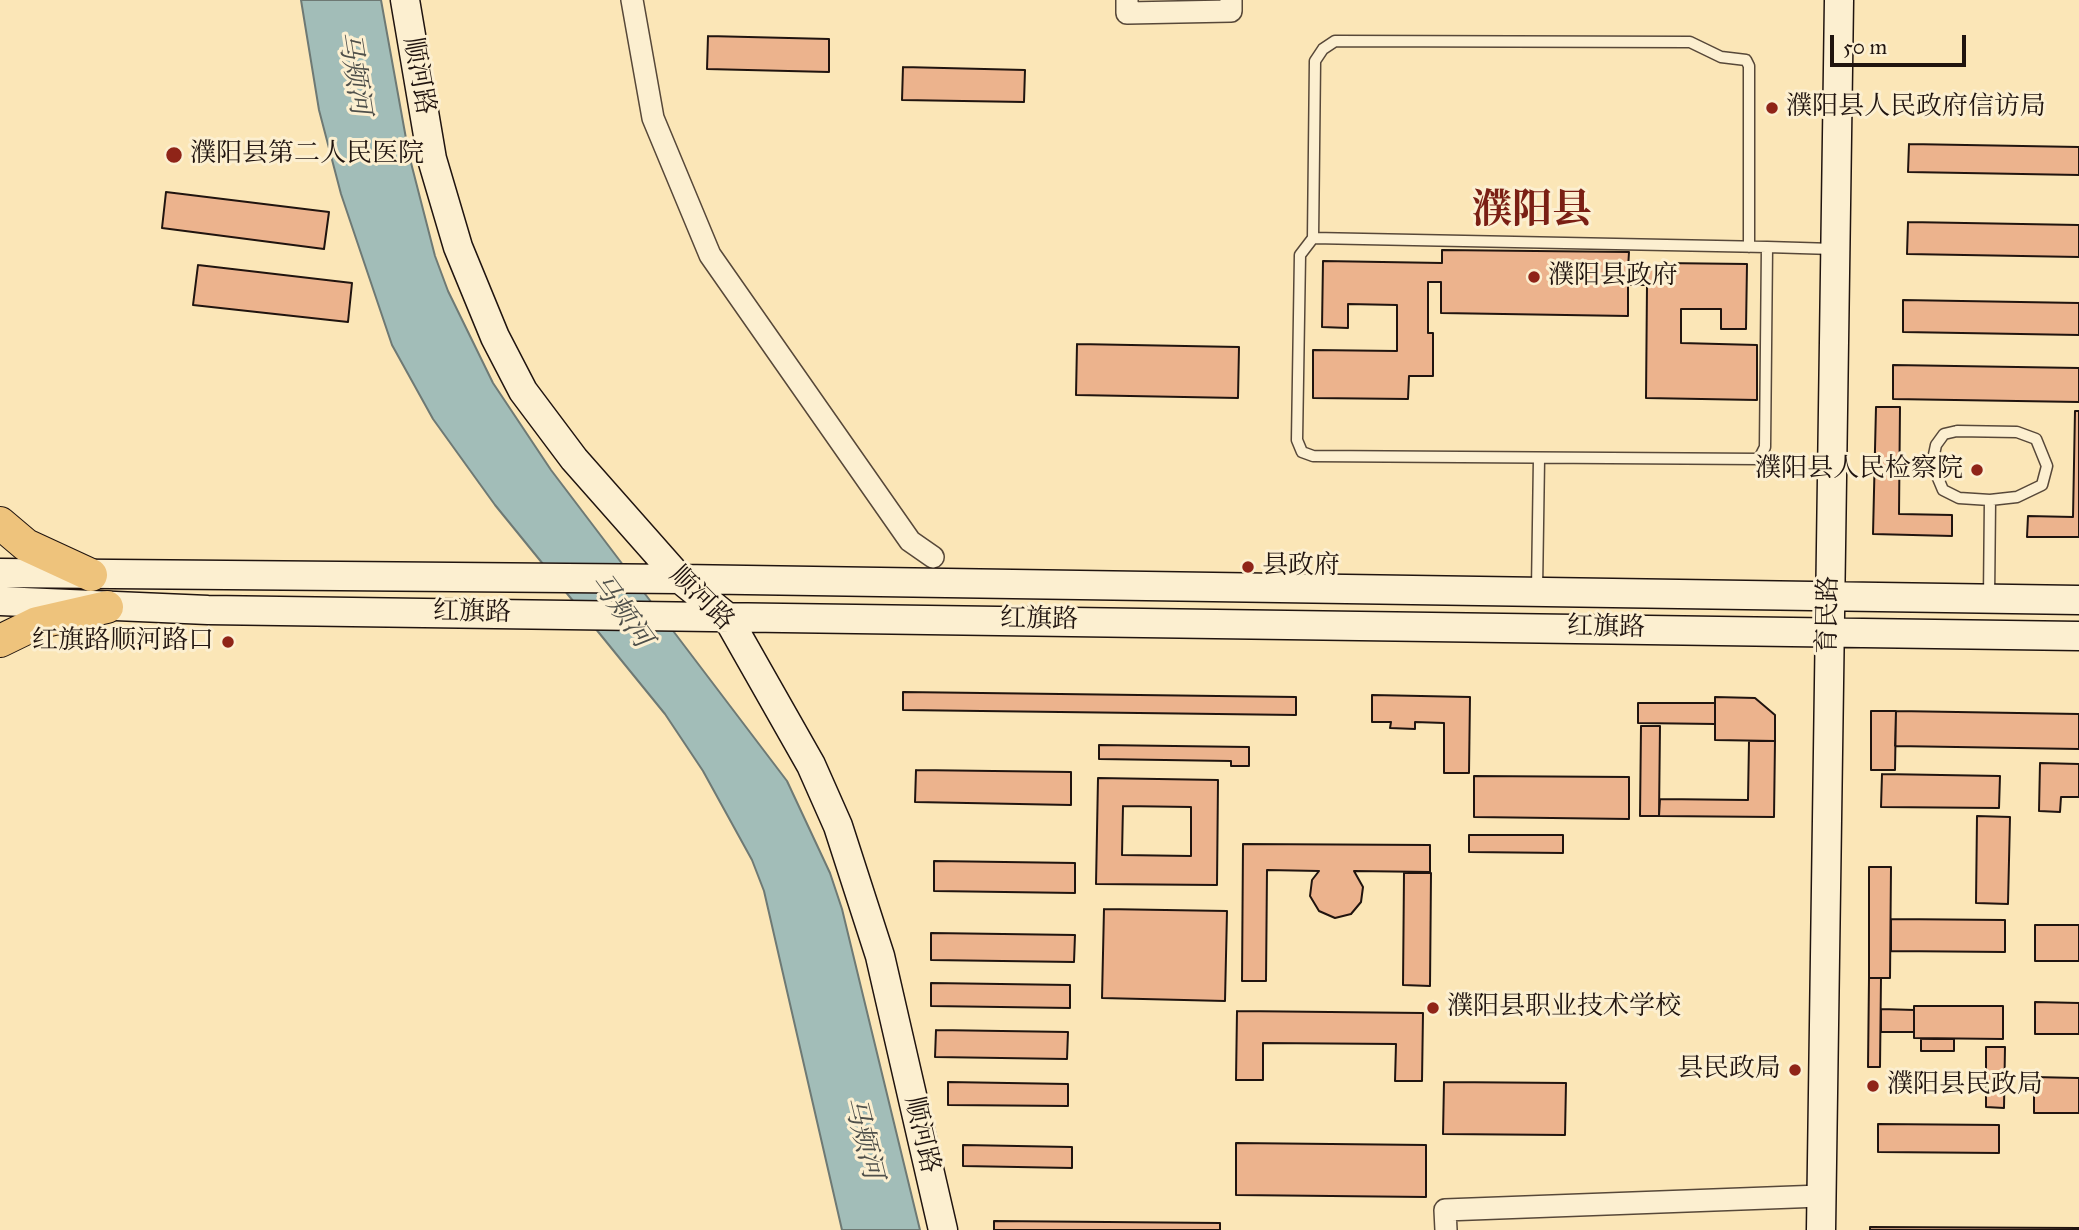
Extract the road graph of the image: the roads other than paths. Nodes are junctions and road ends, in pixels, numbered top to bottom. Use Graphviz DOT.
graph roads {
  1 [pos="405,0"];
  2 [pos="632,0"];
  3 [pos="1127,0"];
  4 [pos="1231,0"];
  5 [pos="1839,0"];
  6 [pos="1313,238"];
  7 [pos="1749,247"];
  8 [pos="1767,247"];
  9 [pos="1835,249"];
  10 [pos="1539,459"];
  11 [pos="1990,500"];
  12 [pos="0,523"];
  13 [pos="933,557"];
  14 [pos="0,573"];
  15 [pos="91,575"];
  16 [pos="666,579"];
  17 [pos="1151,585"];
  18 [pos="1537,592"];
  19 [pos="1830,596"];
  20 [pos="1989,598"];
  21 [pos="2079,600"];
  22 [pos="0,601"];
  23 [pos="107,607"];
  24 [pos="727,617"];
  25 [pos="1151,622"];
  26 [pos="1829,631"];
  27 [pos="1989,634"];
  28 [pos="2079,636"];
  29 [pos="0,641"];
  30 [pos="1821,1196"];
  31 [pos="943,1230"];
  32 [pos="1446,1230"];
  33 [pos="1821,1230"];
  1 -- 16 [label="main road, 顺河路"];
  2 -- 13 [label="street"];
  3 -- 4 [label="street"];
  5 -- 9 [label="main road, 育民路"];
  6 -- 7 [label="lane"];
  6 -- 7 [label="lane"];
  6 -- 10 [label="lane"];
  7 -- 8 [label="lane"];
  8 -- 9 [label="lane"];
  8 -- 10 [label="lane"];
  9 -- 19 [label="main road, 育民路"];
  10 -- 18 [label="lane"];
  11 -- 11 [label="lane"];
  11 -- 20 [label="lane"];
  12 -- 15 [label="main road"];
  14 -- 15 [label="main road, 红旗路"];
  15 -- 16 [label="main road, 红旗路"];
  16 -- 17 [label="main road, 红旗路"];
  16 -- 24 [label="main road, 顺河路"];
  17 -- 18 [label="main road, 红旗路"];
  17 -- 25 [label="main road"];
  18 -- 19 [label="main road, 红旗路"];
  19 -- 20 [label="main road, 红旗路"];
  19 -- 26 [label="main road, 育民路"];
  20 -- 21 [label="main road, 红旗路"];
  20 -- 27 [label="main road"];
  22 -- 23 [label="main road, 红旗路"];
  23 -- 24 [label="main road, 红旗路"];
  23 -- 29 [label="main road"];
  24 -- 25 [label="main road, 红旗路"];
  24 -- 31 [label="main road, 顺河路"];
  25 -- 26 [label="main road, 红旗路"];
  26 -- 27 [label="main road, 红旗路"];
  26 -- 30 [label="main road, 育民路"];
  27 -- 28 [label="main road, 红旗路"];
  30 -- 32 [label="street"];
  30 -- 33 [label="main road, 育民路"];
}
